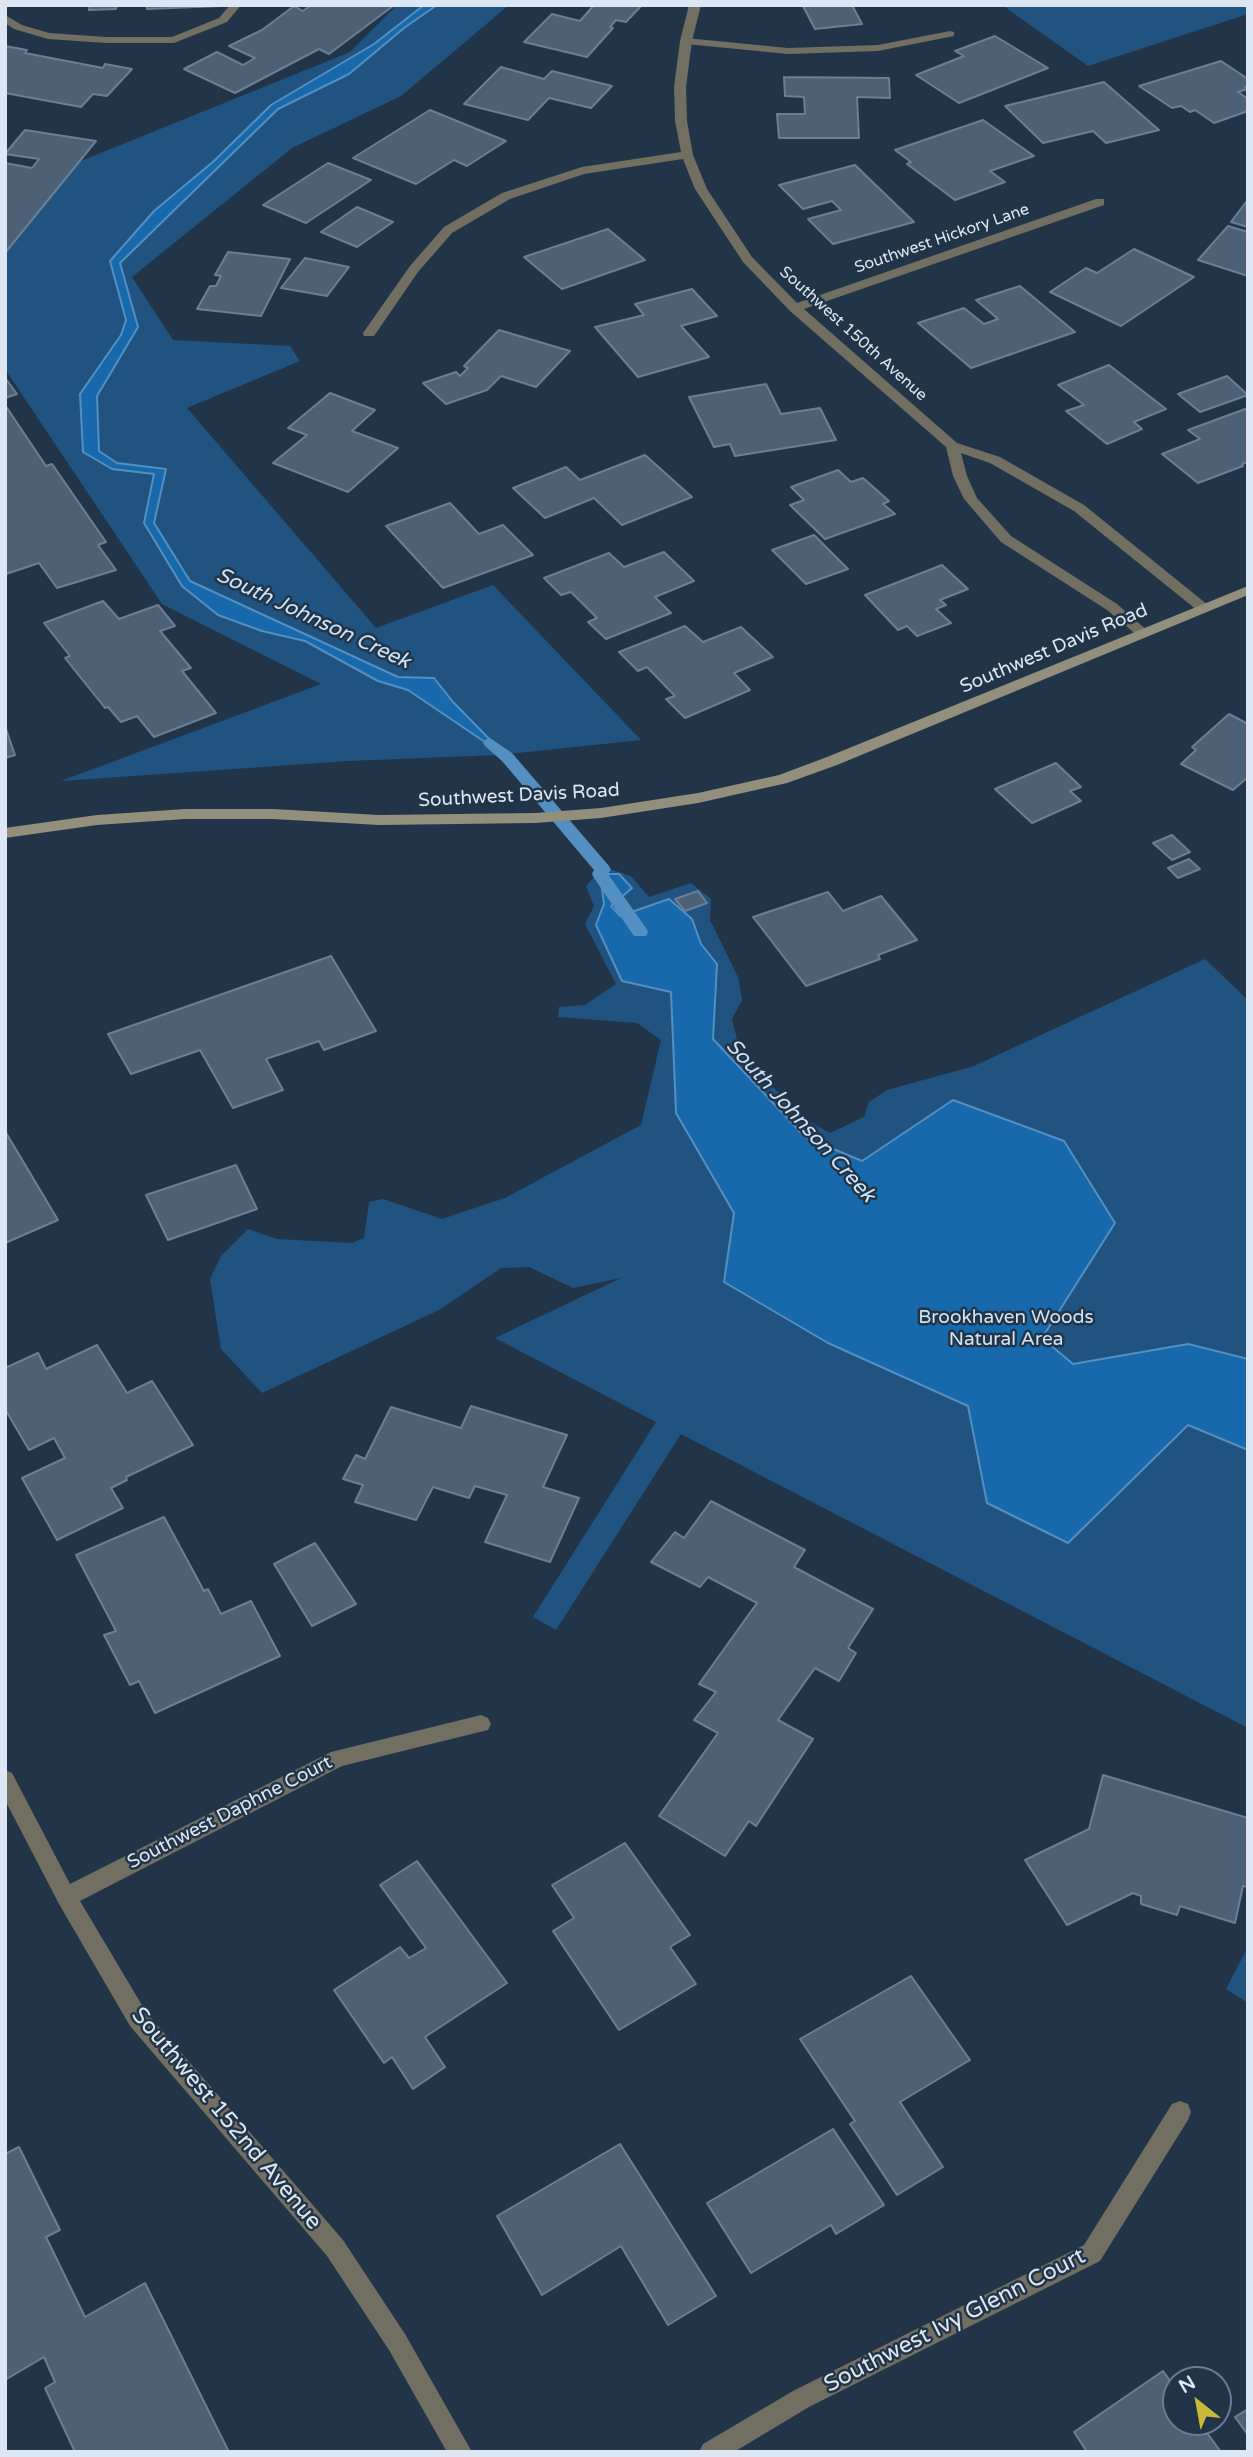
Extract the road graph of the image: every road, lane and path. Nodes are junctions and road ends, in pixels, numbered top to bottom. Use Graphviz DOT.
graph roads {
  1 [pos="236,5"];
  2 [pos="695,5"];
  3 [pos="5,18"];
  4 [pos="950,34"];
  5 [pos="686,41"];
  6 [pos="687,155"];
  7 [pos="1100,202"];
  8 [pos="794,308"];
  9 [pos="369,333"];
  10 [pos="952,446"];
  11 [pos="1248,590"];
  12 [pos="1203,608"];
  13 [pos="1143,633"];
  14 [pos="5,833"];
  15 [pos="481,1724"];
  16 [pos="5,1779"];
  17 [pos="66,1897"];
  18 [pos="1180,2112"];
  19 [pos="460,2452"];
  20 [pos="711,2452"];
  1 -- 3 [label="street"];
  2 -- 5 [label="street, Southwest 150th Avenue"];
  4 -- 5 [label="street"];
  5 -- 6 [label="street, Southwest 150th Avenue"];
  6 -- 8 [label="street, Southwest 150th Avenue"];
  6 -- 9 [label="street"];
  7 -- 8 [label="street, Southwest Hickory Lane"];
  8 -- 10 [label="street, Southwest 150th Avenue"];
  10 -- 12 [label="street, Southwest 150th Avenue"];
  10 -- 13 [label="street"];
  11 -- 12 [label="street, Southwest Davis Road"];
  12 -- 13 [label="street, Southwest Davis Road"];
  13 -- 14 [label="street, Southwest Davis Road"];
  15 -- 17 [label="street, Southwest Daphne Court"];
  16 -- 17 [label="street, Southwest 152nd Avenue"];
  17 -- 19 [label="street, Southwest 152nd Avenue"];
  18 -- 20 [label="street, Southwest Ivy Glenn Court"];
}
